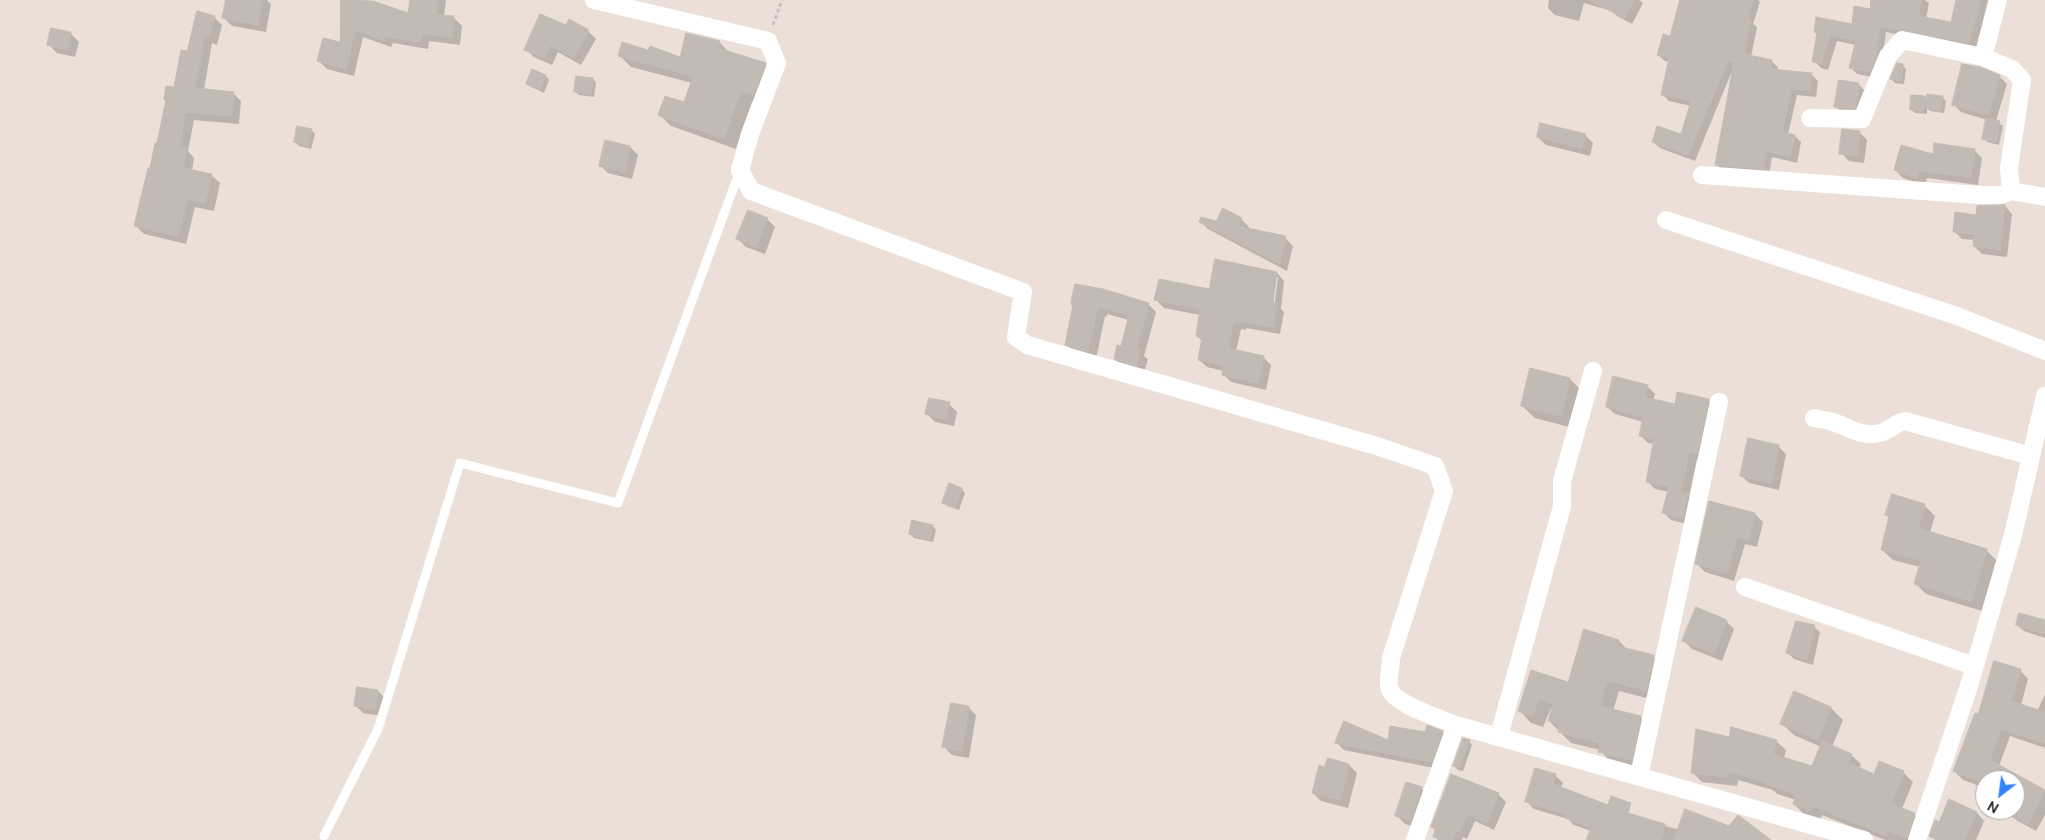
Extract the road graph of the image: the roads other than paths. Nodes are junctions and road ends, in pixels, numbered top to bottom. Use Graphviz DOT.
graph roads {
  1 [pos="594,0"];
  2 [pos="1998,0"];
  3 [pos="1983,57"];
  4 [pos="1810,118"];
  5 [pos="740,170"];
  6 [pos="1702,175"];
  7 [pos="2011,191"];
  8 [pos="2045,197"];
  9 [pos="1666,220"];
  10 [pos="2045,350"];
  11 [pos="1593,371"];
  12 [pos="2045,396"];
  13 [pos="1719,402"];
  14 [pos="1814,418"];
  15 [pos="2031,456"];
  16 [pos="1745,587"];
  17 [pos="1974,666"];
  18 [pos="1456,725"];
  19 [pos="1499,736"];
  20 [pos="1640,776"];
  21 [pos="324,836"];
  22 [pos="1415,840"];
  23 [pos="1864,840"];
  24 [pos="1917,840"];
  1 -- 5 [label="street"];
  2 -- 3 [label="street"];
  3 -- 4 [label="street"];
  3 -- 7 [label="street"];
  5 -- 18 [label="street"];
  5 -- 21 [label="lane"];
  6 -- 7 [label="street"];
  7 -- 8 [label="street"];
  9 -- 10 [label="street"];
  11 -- 19 [label="street"];
  12 -- 15 [label="street"];
  13 -- 20 [label="street"];
  14 -- 15 [label="street"];
  15 -- 17 [label="street"];
  16 -- 17 [label="street"];
  17 -- 24 [label="street"];
  18 -- 19 [label="street"];
  18 -- 22 [label="street"];
  19 -- 20 [label="street"];
  20 -- 23 [label="street"];
}
